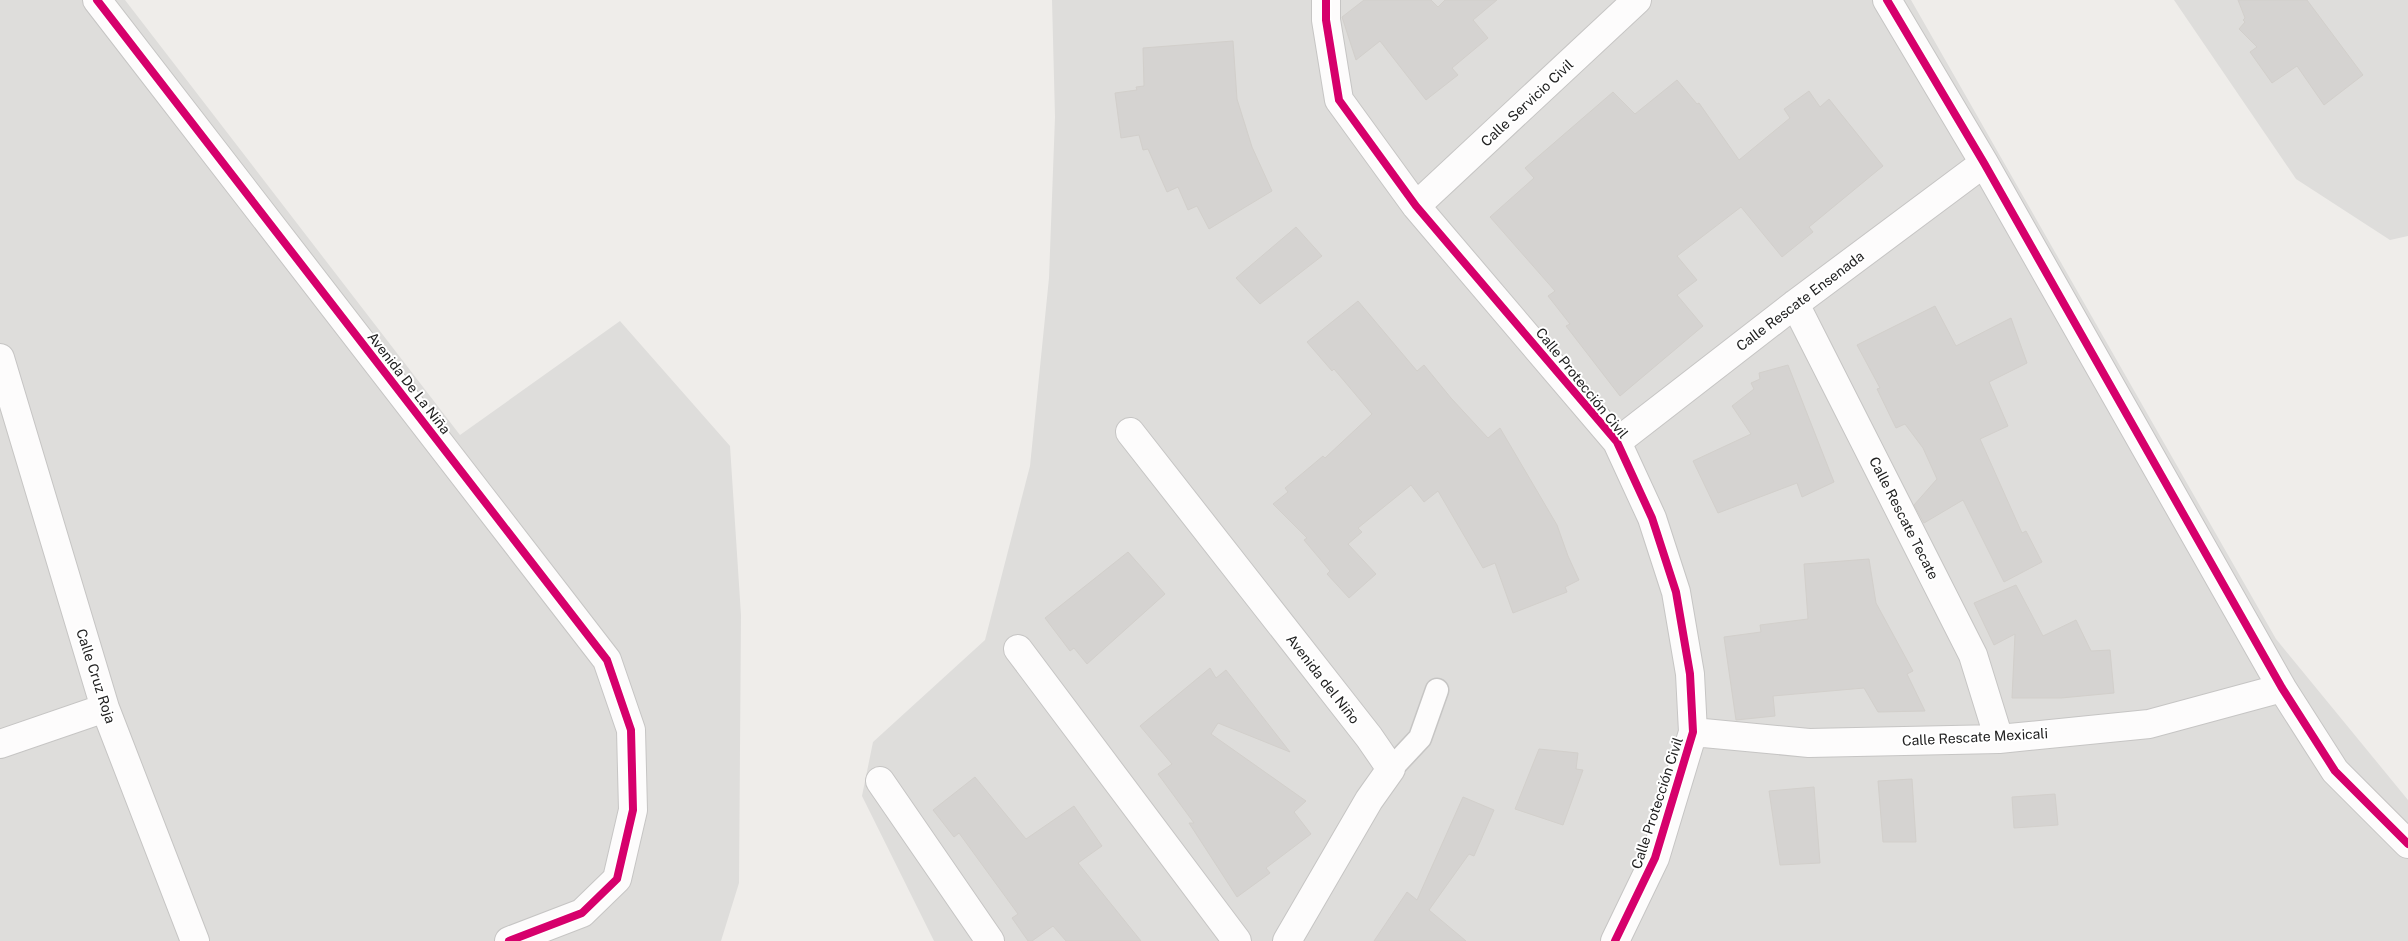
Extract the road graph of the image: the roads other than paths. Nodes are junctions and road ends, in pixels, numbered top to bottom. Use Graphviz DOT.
graph roads {
  1 [pos="97,0"];
  2 [pos="1326,0"];
  3 [pos="1637,0"];
  4 [pos="1887,0"];
  5 [pos="1984,163"];
  6 [pos="1416,206"];
  7 [pos="1795,304"];
  8 [pos="0,358"];
  9 [pos="7,407"];
  10 [pos="1130,432"];
  11 [pos="1617,442"];
  12 [pos="1018,648"];
  13 [pos="2282,688"];
  14 [pos="1437,690"];
  15 [pos="105,708"];
  16 [pos="1693,732"];
  17 [pos="1998,739"];
  18 [pos="0,744"];
  19 [pos="1391,769"];
  20 [pos="880,780"];
  21 [pos="2408,844"];
  22 [pos="195,941"];
  23 [pos="509,941"];
  24 [pos="990,941"];
  25 [pos="1237,941"];
  26 [pos="1287,941"];
  27 [pos="1615,941"];
  1 -- 23 [label="street, Avenida De La Niña"];
  2 -- 6 [label="street, Calle Protección Civil"];
  3 -- 6 [label="street, Calle Servicio Civil"];
  4 -- 5 [label="street"];
  5 -- 7 [label="street, Calle Rescate Ensenada"];
  5 -- 13 [label="street"];
  6 -- 11 [label="street, Calle Protección Civil"];
  7 -- 11 [label="street, Calle Rescate Ensenada"];
  7 -- 17 [label="street, Calle Rescate Tecate"];
  8 -- 9 [label="street, Calle Cruz Roja"];
  9 -- 15 [label="street, Calle Cruz Roja"];
  10 -- 19 [label="street, Avenida del Niño"];
  11 -- 16 [label="street, Calle Protección Civil"];
  12 -- 25 [label="street"];
  13 -- 17 [label="street, Calle Rescate Mexicali"];
  13 -- 21 [label="street"];
  14 -- 19 [label="lane"];
  15 -- 18 [label="street"];
  15 -- 22 [label="street, Calle Cruz Roja"];
  16 -- 17 [label="street, Calle Rescate Mexicali"];
  16 -- 27 [label="street, Calle Protección Civil"];
  19 -- 26 [label="street"];
  20 -- 24 [label="street"];
}
